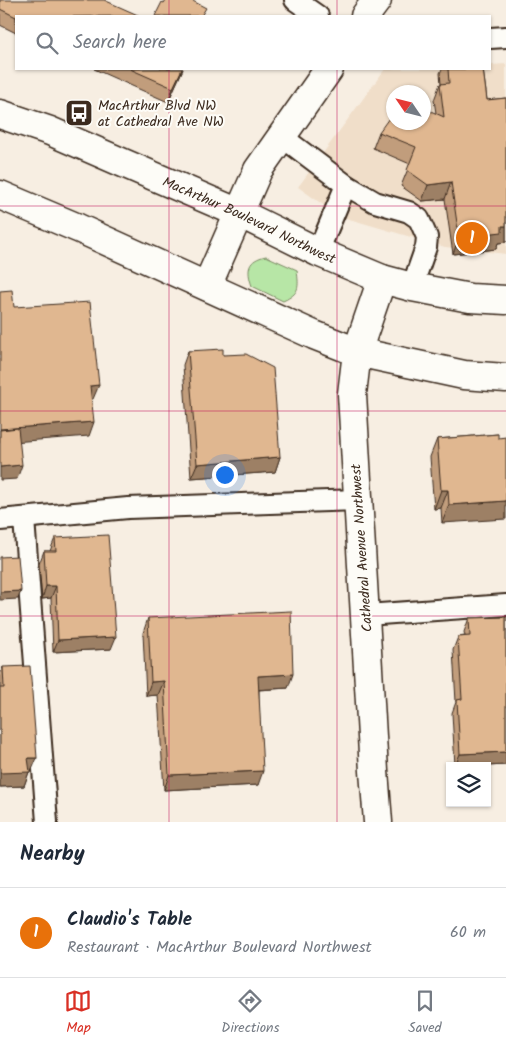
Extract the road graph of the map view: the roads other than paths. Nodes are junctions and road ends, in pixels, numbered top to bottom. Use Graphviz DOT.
graph roads {
  1 [pos="294,0"];
  2 [pos="377,0"];
  3 [pos="316,15"];
  4 [pos="366,15"];
  5 [pos="506,37"];
  6 [pos="491,38"];
  7 [pos="328,70"];
  8 [pos="0,114"];
  9 [pos="281,136"];
  10 [pos="346,185"];
  11 [pos="0,195"];
  12 [pos="239,213"];
  13 [pos="318,252"];
  14 [pos="382,279"];
  15 [pos="207,286"];
  16 [pos="412,287"];
  17 [pos="506,300"];
  18 [pos="357,352"];
  19 [pos="506,378"];
  20 [pos="358,500"];
  21 [pos="24,519"];
  22 [pos="0,520"];
  23 [pos="506,605"];
  24 [pos="366,615"];
  25 [pos="47,822"];
  26 [pos="378,822"];
  1 -- 3 [label="lane"];
  2 -- 4 [label="main road"];
  5 -- 6 [label="lane"];
  7 -- 9 [label="main road"];
  8 -- 12 [label="main road, MacArthur Boulevard Northwest"];
  9 -- 10 [label="lane"];
  9 -- 12 [label="main road"];
  10 -- 13 [label="lane"];
  10 -- 16 [label="lane"];
  11 -- 15 [label="main road"];
  12 -- 13 [label="main road, MacArthur Boulevard Northwest"];
  12 -- 15 [label="main road"];
  13 -- 14 [label="main road, MacArthur Boulevard Northwest"];
  14 -- 16 [label="main road, MacArthur Boulevard Northwest"];
  14 -- 18 [label="main road, Cathedral Avenue Northwest"];
  15 -- 18 [label="main road"];
  16 -- 17 [label="main road, MacArthur Boulevard Northwest"];
  18 -- 19 [label="main road"];
  18 -- 20 [label="main road, Cathedral Avenue Northwest"];
  20 -- 21 [label="lane"];
  20 -- 24 [label="main road, Cathedral Avenue Northwest"];
  21 -- 22 [label="lane"];
  21 -- 25 [label="lane"];
  23 -- 24 [label="lane"];
  24 -- 26 [label="main road, Cathedral Avenue Northwest"];
}
